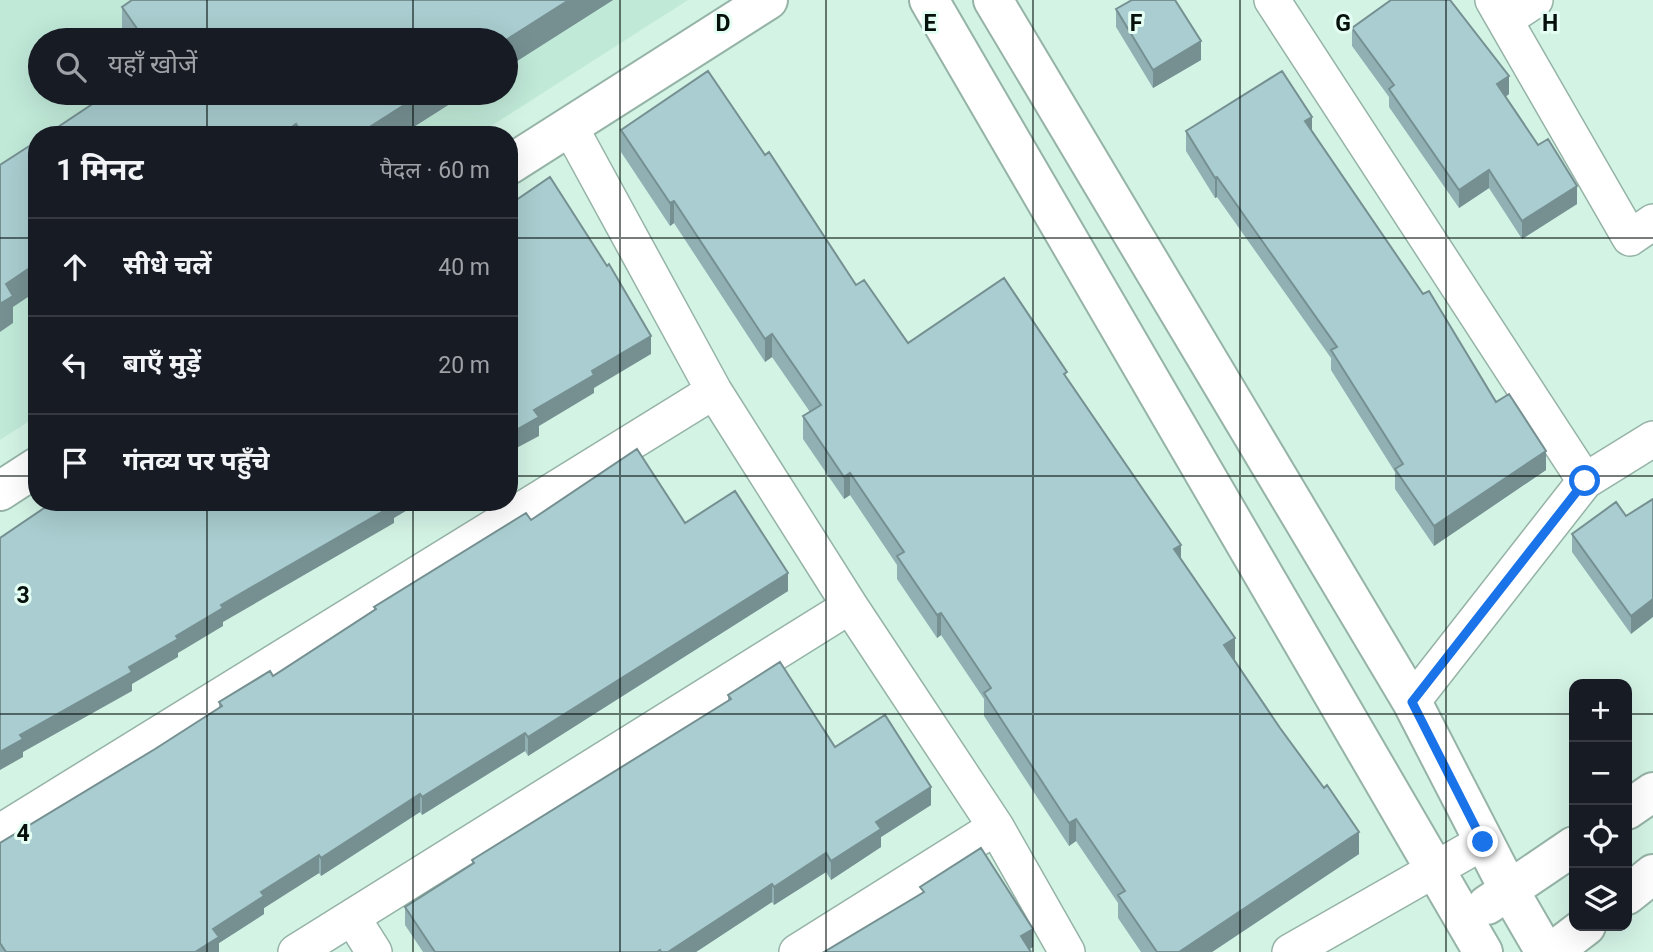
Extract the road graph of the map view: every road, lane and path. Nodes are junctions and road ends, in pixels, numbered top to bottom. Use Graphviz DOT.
graph roads {
  1 [pos="768,0"];
  2 [pos="929,0"];
  3 [pos="993,0"];
  4 [pos="1272,0"];
  5 [pos="1535,0"];
  6 [pos="1499,10"];
  7 [pos="570,127"];
  8 [pos="518,159"];
  9 [pos="1653,222"];
  10 [pos="714,391"];
  11 [pos="1653,439"];
  12 [pos="28,473"];
  13 [pos="1585,481"];
  14 [pos="0,491"];
  15 [pos="850,606"];
  16 [pos="1412,702"];
  17 [pos="1653,792"];
  18 [pos="1632,807"];
  19 [pos="996,827"];
  20 [pos="0,832"];
  21 [pos="1483,842"];
  22 [pos="1569,849"];
  23 [pos="1437,870"];
  24 [pos="1653,874"];
  25 [pos="1509,890"];
  26 [pos="1632,891"];
  27 [pos="352,917"];
  28 [pos="1579,931"];
  29 [pos="1474,936"];
  30 [pos="296,952"];
  31 [pos="374,952"];
  32 [pos="797,952"];
  33 [pos="1067,952"];
  34 [pos="1290,952"];
  35 [pos="1545,952"];
  36 [pos="1552,952"];
  1 -- 7 [label="main road"];
  2 -- 23 [label="main road"];
  3 -- 16 [label="main road"];
  4 -- 13 [label="street"];
  5 -- 6 [label="street"];
  6 -- 9 [label="street"];
  7 -- 8 [label="main road"];
  7 -- 10 [label="street"];
  10 -- 15 [label="street"];
  10 -- 20 [label="street"];
  11 -- 13 [label="street"];
  12 -- 14 [label="main road"];
  13 -- 16 [label="street"];
  15 -- 19 [label="street"];
  15 -- 27 [label="street"];
  16 -- 21 [label="main road"];
  17 -- 18 [label="main road"];
  19 -- 32 [label="street"];
  19 -- 33 [label="street"];
  21 -- 23 [label="street"];
  21 -- 25 [label="main road"];
  22 -- 25 [label="main road"];
  23 -- 29 [label="main road"];
  23 -- 34 [label="street"];
  24 -- 26 [label="main road"];
  25 -- 29 [label="main road"];
  25 -- 35 [label="main road"];
  27 -- 30 [label="street"];
  27 -- 31 [label="street"];
  28 -- 36 [label="main road"];
}
